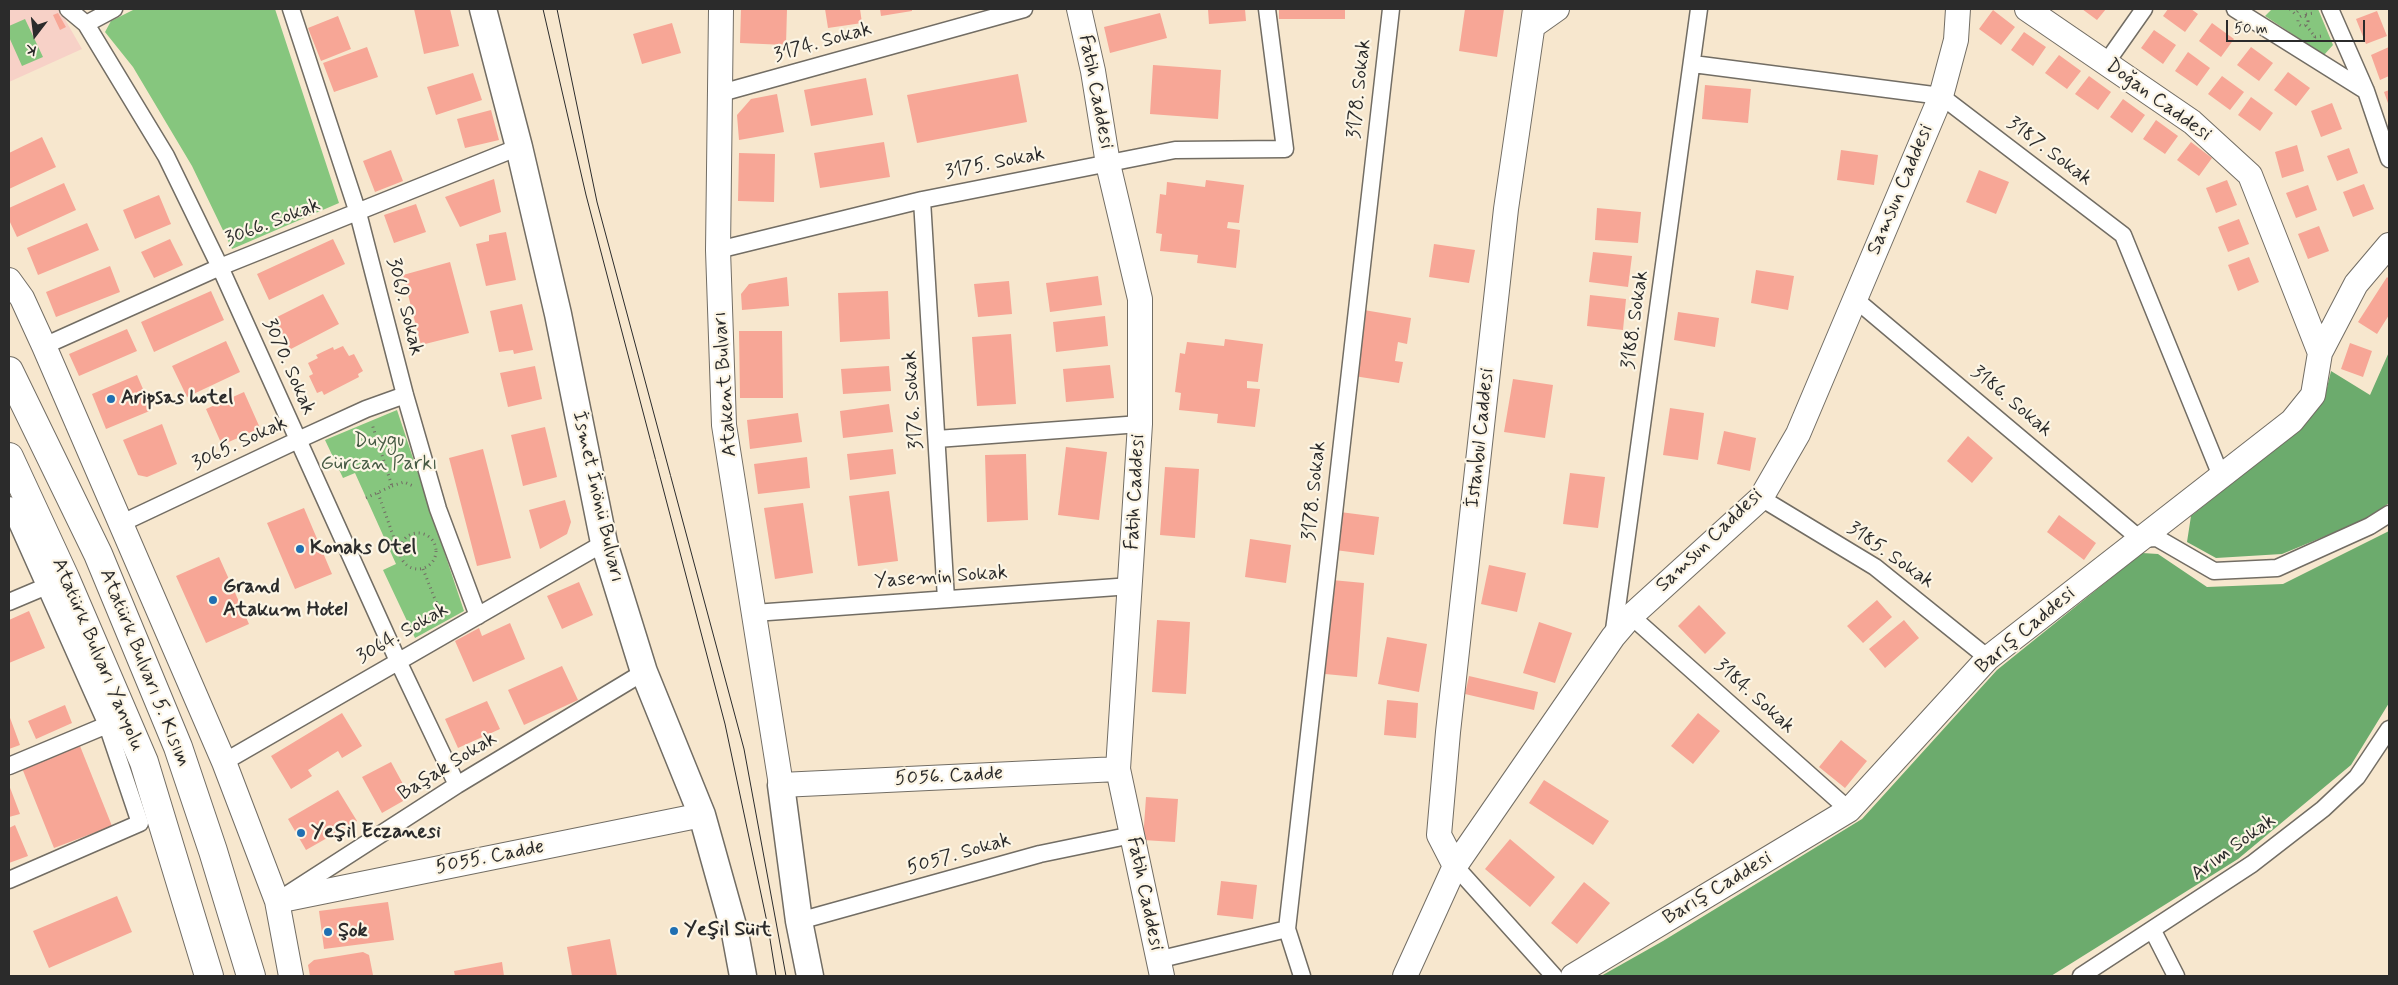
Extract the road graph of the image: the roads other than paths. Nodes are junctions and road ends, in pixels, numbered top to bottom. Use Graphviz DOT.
graph roads {
  1 [pos="68,9"];
  2 [pos="114,9"];
  3 [pos="291,9"];
  4 [pos="483,9"];
  5 [pos="721,9"];
  6 [pos="1024,9"];
  7 [pos="1079,9"];
  8 [pos="1268,9"];
  9 [pos="1391,9"];
  10 [pos="1557,9"];
  11 [pos="1699,9"];
  12 [pos="1958,9"];
  13 [pos="2027,9"];
  14 [pos="2144,9"];
  15 [pos="2235,9"];
  16 [pos="2330,9"];
  17 [pos="1534,17"];
  18 [pos="86,24"];
  19 [pos="2106,63"];
  20 [pos="1693,64"];
  21 [pos="2366,91"];
  22 [pos="721,93"];
  23 [pos="1941,96"];
  24 [pos="519,148"];
  25 [pos="2389,159"];
  26 [pos="1108,164"];
  27 [pos="922,200"];
  28 [pos="358,213"];
  29 [pos="2389,245"];
  30 [pos="718,250"];
  31 [pos="220,267"];
  32 [pos="9,271"];
  33 [pos="15,289"];
  34 [pos="1855,298"];
  35 [pos="44,346"];
  36 [pos="2320,353"];
  37 [pos="9,371"];
  38 [pos="405,396"];
  39 [pos="1140,424"];
  40 [pos="937,439"];
  41 [pos="298,440"];
  42 [pos="11,468"];
  43 [pos="2221,476"];
  44 [pos="1761,498"];
  45 [pos="9,505"];
  46 [pos="2180,508"];
  47 [pos="2389,514"];
  48 [pos="122,522"];
  49 [pos="2140,538"];
  50 [pos="604,543"];
  51 [pos="2176,547"];
  52 [pos="55,582"];
  53 [pos="1131,586"];
  54 [pos="946,598"];
  55 [pos="9,602"];
  56 [pos="754,613"];
  57 [pos="478,616"];
  58 [pos="1631,616"];
  59 [pos="1613,637"];
  60 [pos="1988,658"];
  61 [pos="398,661"];
  62 [pos="644,672"];
  63 [pos="107,725"];
  64 [pos="2389,729"];
  65 [pos="224,762"];
  66 [pos="9,766"];
  67 [pos="1118,769"];
  68 [pos="781,784"];
  69 [pos="457,785"];
  70 [pos="1849,810"];
  71 [pos="702,815"];
  72 [pos="1132,835"];
  73 [pos="1455,866"];
  74 [pos="9,880"];
  75 [pos="277,901"];
  76 [pos="799,921"];
  77 [pos="1287,929"];
  78 [pos="2153,931"];
  79 [pos="1159,968"];
  80 [pos="209,976"];
  81 [pos="251,976"];
  82 [pos="291,976"];
  83 [pos="743,976"];
  84 [pos="810,976"];
  85 [pos="1302,976"];
  86 [pos="1404,976"];
  87 [pos="1554,976"];
  88 [pos="1573,976"];
  89 [pos="2081,976"];
  90 [pos="2176,976"];
  1 -- 18 [label="street, 3070. Sokak"];
  2 -- 18 [label="street"];
  3 -- 28 [label="street, 3069. Sokak"];
  4 -- 24 [label="main road, İsmet İnönü Bulvarı"];
  5 -- 22 [label="street, Atakent Bulvarı"];
  6 -- 22 [label="street, 3174. Sokak"];
  7 -- 26 [label="street, Fatih Caddesi"];
  8 -- 26 [label="street, 3175. Sokak"];
  9 -- 77 [label="street, 3178. Sokak"];
  10 -- 17 [label="street"];
  11 -- 20 [label="street, 3188. Sokak"];
  12 -- 23 [label="street, Samsun Caddesi"];
  13 -- 19 [label="street, Doğan Caddesi"];
  14 -- 19 [label="street"];
  15 -- 21 [label="street"];
  16 -- 21 [label="street"];
  17 -- 73 [label="street, İstanbul Caddesi"];
  18 -- 31 [label="street, 3070. Sokak"];
  19 -- 36 [label="street, Doğan Caddesi"];
  20 -- 23 [label="street"];
  20 -- 59 [label="street, 3188. Sokak"];
  21 -- 25 [label="street"];
  22 -- 30 [label="street, Atakent Bulvarı"];
  23 -- 34 [label="street, Samsun Caddesi"];
  23 -- 43 [label="street, 3187. Sokak"];
  24 -- 28 [label="street, 3066. Sokak"];
  24 -- 50 [label="main road, İsmet İnönü Bulvarı"];
  26 -- 27 [label="street, 3175. Sokak"];
  26 -- 39 [label="street, Fatih Caddesi"];
  27 -- 30 [label="street, 3175. Sokak"];
  27 -- 40 [label="street, 3176. Sokak"];
  28 -- 31 [label="street, 3066. Sokak"];
  28 -- 38 [label="street, 3069. Sokak"];
  29 -- 36 [label="street, Barış Caddesi"];
  30 -- 56 [label="street, Atakent Bulvarı"];
  31 -- 35 [label="street, 3066. Sokak"];
  31 -- 41 [label="street, 3070. Sokak"];
  32 -- 33 [label="street"];
  33 -- 35 [label="street"];
  34 -- 44 [label="street, Samsun Caddesi"];
  34 -- 49 [label="street, 3186. Sokak"];
  35 -- 48 [label="street"];
  36 -- 43 [label="street, Barış Caddesi"];
  37 -- 81 [label="highway, Atatürk Bulvarı 5. Kısım"];
  38 -- 41 [label="street, 3065. Sokak"];
  38 -- 57 [label="street, 3069. Sokak"];
  39 -- 40 [label="street"];
  39 -- 53 [label="street, Fatih Caddesi"];
  40 -- 54 [label="street, 3176. Sokak"];
  41 -- 48 [label="street, 3065. Sokak"];
  41 -- 61 [label="street, 3070. Sokak"];
  42 -- 52 [label="highway, Atatürk Bulvarı 5. Kısım"];
  43 -- 46 [label="street, Barış Caddesi"];
  44 -- 58 [label="street, Samsun Caddesi"];
  44 -- 60 [label="street, 3185. Sokak"];
  45 -- 52 [label="street, Atatürk Bulvarı Yanyolu"];
  46 -- 49 [label="street, Barış Caddesi"];
  46 -- 51 [label="street"];
  47 -- 51 [label="street"];
  48 -- 65 [label="street"];
  49 -- 51 [label="street"];
  49 -- 60 [label="street, Barış Caddesi"];
  50 -- 57 [label="street, 3064. Sokak"];
  50 -- 62 [label="main road, İsmet İnönü Bulvarı"];
  52 -- 55 [label="street"];
  52 -- 63 [label="street, Atatürk Bulvarı Yanyolu"];
  52 -- 80 [label="highway, Atatürk Bulvarı 5. Kısım"];
  53 -- 54 [label="street, Yasemin Sokak"];
  53 -- 67 [label="street, Fatih Caddesi"];
  54 -- 56 [label="street, Yasemin Sokak"];
  56 -- 68 [label="street, Atakent Bulvarı"];
  57 -- 61 [label="street, 3064. Sokak"];
  58 -- 59 [label="street, Samsun Caddesi"];
  58 -- 70 [label="street, 3184. Sokak"];
  59 -- 73 [label="street, Samsun Caddesi"];
  60 -- 70 [label="street, Barış Caddesi"];
  61 -- 65 [label="street, 3064. Sokak"];
  61 -- 69 [label="street, 3070. Sokak"];
  62 -- 69 [label="street, Başak Sokak"];
  62 -- 71 [label="main road, İsmet İnönü Bulvarı"];
  63 -- 66 [label="street"];
  63 -- 74 [label="street, Atatürk Bulvarı Yanyolu"];
  64 -- 78 [label="street, Arım Sokak"];
  65 -- 75 [label="street"];
  67 -- 68 [label="street, 5056. Cadde"];
  67 -- 72 [label="street, Fatih Caddesi"];
  68 -- 76 [label="main road"];
  69 -- 75 [label="street, Başak Sokak"];
  70 -- 88 [label="street, Barış Caddesi"];
  71 -- 75 [label="street, 5055. Cadde"];
  71 -- 83 [label="main road, İsmet İnönü Bulvarı"];
  72 -- 76 [label="street, 5057. Sokak"];
  72 -- 79 [label="street, Fatih Caddesi"];
  73 -- 86 [label="street, Samsun Caddesi"];
  73 -- 87 [label="street"];
  75 -- 82 [label="street"];
  76 -- 84 [label="main road"];
  77 -- 79 [label="street"];
  77 -- 85 [label="street, 3178. Sokak"];
  78 -- 89 [label="street, Arım Sokak"];
  78 -- 90 [label="street"];
}
